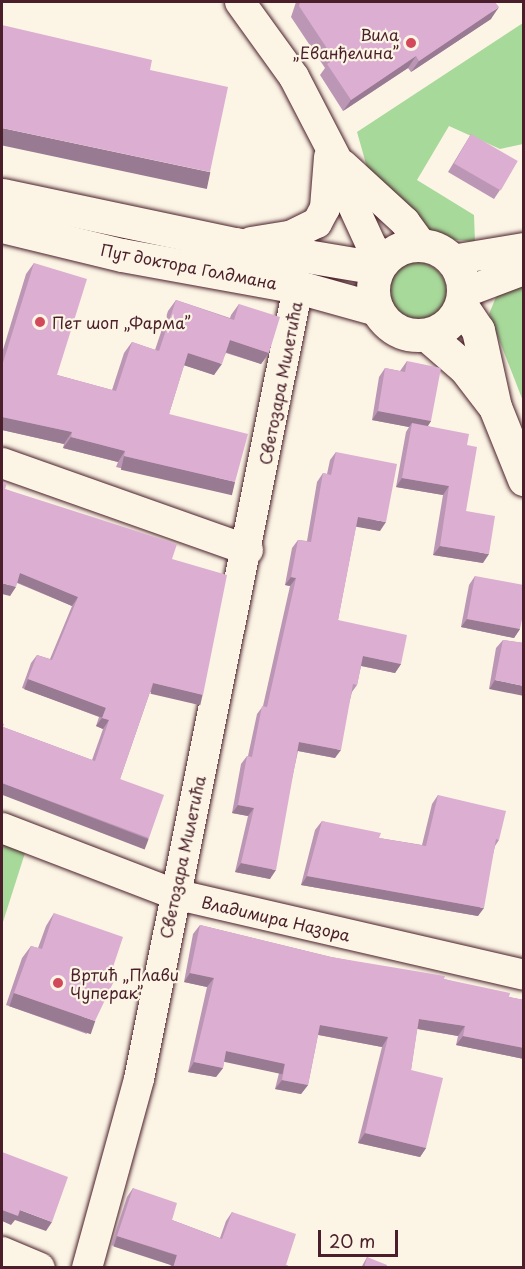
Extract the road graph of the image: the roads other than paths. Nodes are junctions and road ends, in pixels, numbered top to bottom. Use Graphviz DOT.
graph roads {
  1 [pos="240,2"];
  2 [pos="334,155"];
  3 [pos="2,195"];
  4 [pos="2,226"];
  5 [pos="235,244"];
  6 [pos="421,244"];
  7 [pos="524,248"];
  8 [pos="452,260"];
  9 [pos="380,265"];
  10 [pos="524,270"];
  11 [pos="298,287"];
  12 [pos="462,299"];
  13 [pos="376,309"];
  14 [pos="427,335"];
  15 [pos="495,407"];
  16 [pos="521,462"];
  17 [pos="2,464"];
  18 [pos="248,550"];
  19 [pos="2,828"];
  20 [pos="174,894"];
  21 [pos="524,975"];
  22 [pos="2,1252"];
  23 [pos="40,1268"];
  24 [pos="87,1268"];
  1 -- 2 [label="street"];
  2 -- 5 [label="street"];
  2 -- 6 [label="street"];
  2 -- 9 [label="street"];
  3 -- 5 [label="street, Пут доктора Голдмана"];
  4 -- 11 [label="street, Пут доктора Голдмана"];
  5 -- 9 [label="street, Пут доктора Голдмана"];
  6 -- 8 [label="street"];
  6 -- 9 [label="street"];
  7 -- 8 [label="street"];
  8 -- 12 [label="street"];
  9 -- 13 [label="street"];
  10 -- 12 [label="street"];
  11 -- 13 [label="street, Пут доктора Голдмана"];
  11 -- 18 [label="street, Светозара Милетића"];
  12 -- 14 [label="street"];
  12 -- 15 [label="street"];
  13 -- 14 [label="street"];
  14 -- 15 [label="street"];
  15 -- 16 [label="street"];
  17 -- 18 [label="street"];
  18 -- 20 [label="street, Светозара Милетића"];
  19 -- 20 [label="street, Владимира Назора"];
  20 -- 21 [label="street, Владимира Назора"];
  20 -- 24 [label="street, Светозара Милетића"];
  22 -- 23 [label="street"];
}
